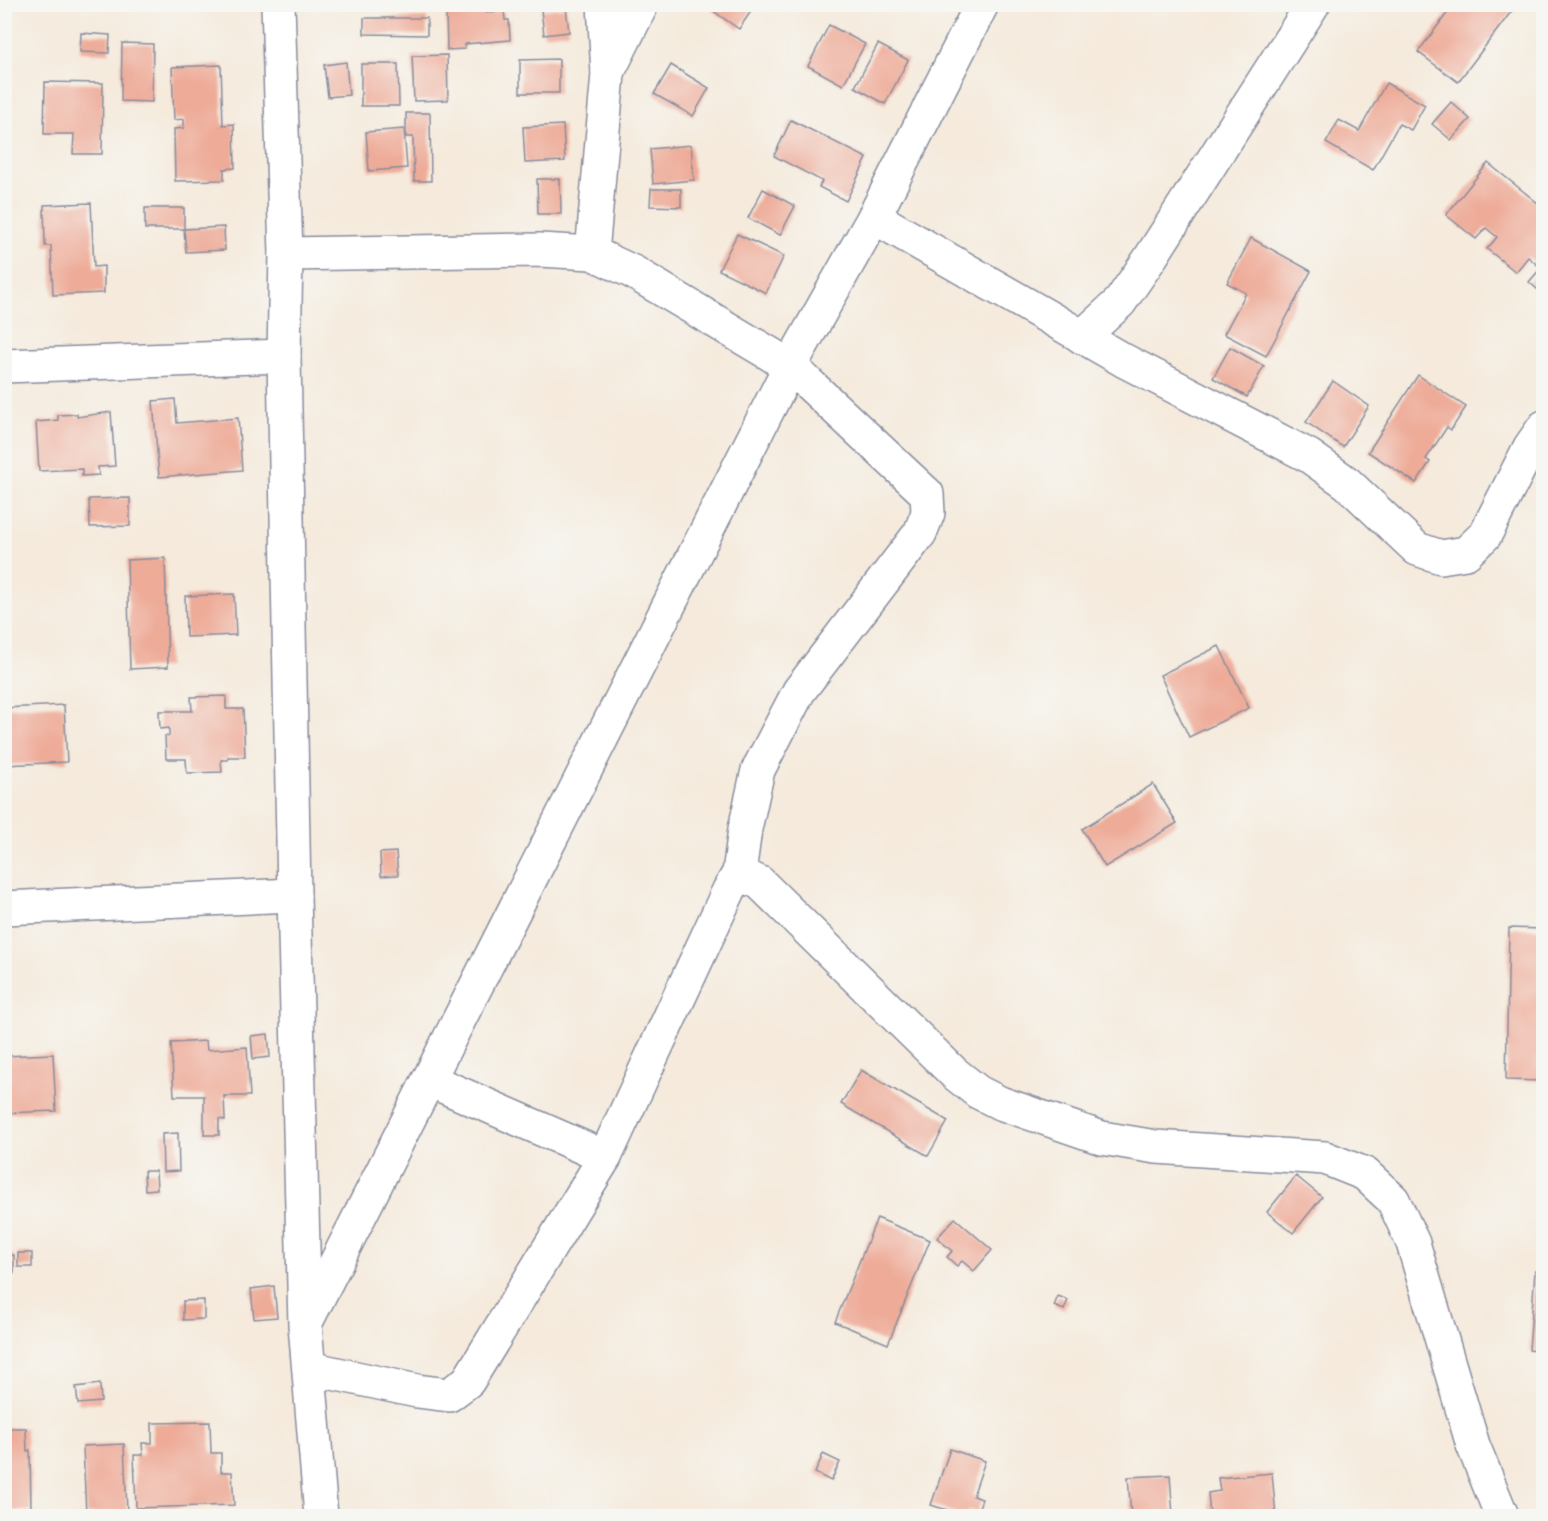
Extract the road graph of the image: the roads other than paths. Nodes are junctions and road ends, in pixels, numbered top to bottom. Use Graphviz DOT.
graph roads {
  1 [pos="278,4"];
  2 [pos="604,4"];
  3 [pos="642,4"];
  4 [pos="982,4"];
  5 [pos="1312,4"];
  6 [pos="608,74"];
  7 [pos="874,217"];
  8 [pos="592,253"];
  9 [pos="286,254"];
  10 [pos="1082,337"];
  11 [pos="284,356"];
  12 [pos="4,366"];
  13 [pos="790,366"];
  14 [pos="1544,427"];
  15 [pos="739,873"];
  16 [pos="294,895"];
  17 [pos="4,908"];
  18 [pos="429,1080"];
  19 [pos="605,1157"];
  20 [pos="305,1325"];
  21 [pos="309,1368"];
  22 [pos="321,1516"];
  23 [pos="1502,1516"];
  1 -- 9 [label="street"];
  2 -- 6 [label="street"];
  3 -- 6 [label="street"];
  4 -- 7 [label="street"];
  5 -- 10 [label="street"];
  6 -- 8 [label="street"];
  7 -- 10 [label="street"];
  7 -- 13 [label="street"];
  8 -- 9 [label="street"];
  8 -- 13 [label="street"];
  9 -- 11 [label="street"];
  10 -- 14 [label="street"];
  11 -- 12 [label="street"];
  11 -- 16 [label="street"];
  13 -- 15 [label="street"];
  13 -- 18 [label="street"];
  15 -- 19 [label="street"];
  15 -- 23 [label="street"];
  16 -- 17 [label="street"];
  16 -- 20 [label="street"];
  18 -- 19 [label="street"];
  18 -- 20 [label="street"];
  19 -- 21 [label="street"];
  20 -- 21 [label="street"];
  21 -- 22 [label="street"];
}
